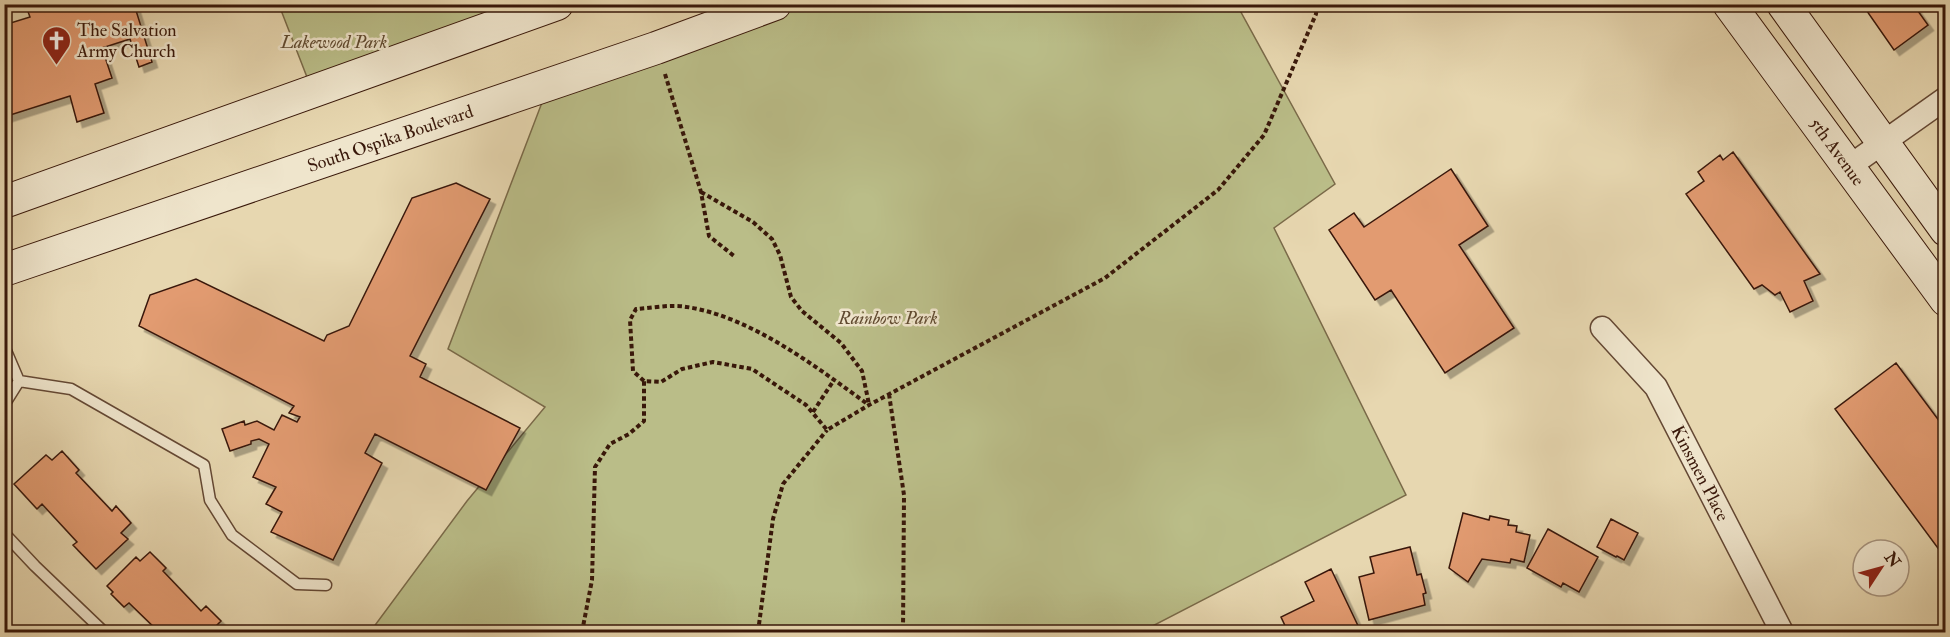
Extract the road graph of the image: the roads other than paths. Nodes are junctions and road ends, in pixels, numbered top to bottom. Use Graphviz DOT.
graph roads {
  1 [pos="556,4"];
  2 [pos="775,4"];
  3 [pos="1729,4"];
  4 [pos="1783,4"];
  5 [pos="1946,98"];
  6 [pos="1883,143"];
  7 [pos="1847,168"];
  8 [pos="4,202"];
  9 [pos="1946,230"];
  10 [pos="4,270"];
  11 [pos="1946,300"];
  12 [pos="1602,328"];
  13 [pos="4,346"];
  14 [pos="19,381"];
  15 [pos="4,405"];
  16 [pos="4,533"];
  17 [pos="326,585"];
  18 [pos="104,633"];
  19 [pos="1782,633"];
  1 -- 8 [label="main road"];
  2 -- 10 [label="main road, South Ospika Boulevard"];
  3 -- 7 [label="main road, 5th Avenue"];
  4 -- 6 [label="main road"];
  5 -- 6 [label="street"];
  6 -- 7 [label="street"];
  6 -- 9 [label="main road"];
  7 -- 11 [label="main road, 5th Avenue"];
  12 -- 19 [label="street, Kinsmen Place"];
  13 -- 14 [label="lane"];
  14 -- 15 [label="lane"];
  14 -- 17 [label="lane"];
  16 -- 18 [label="lane"];
}
